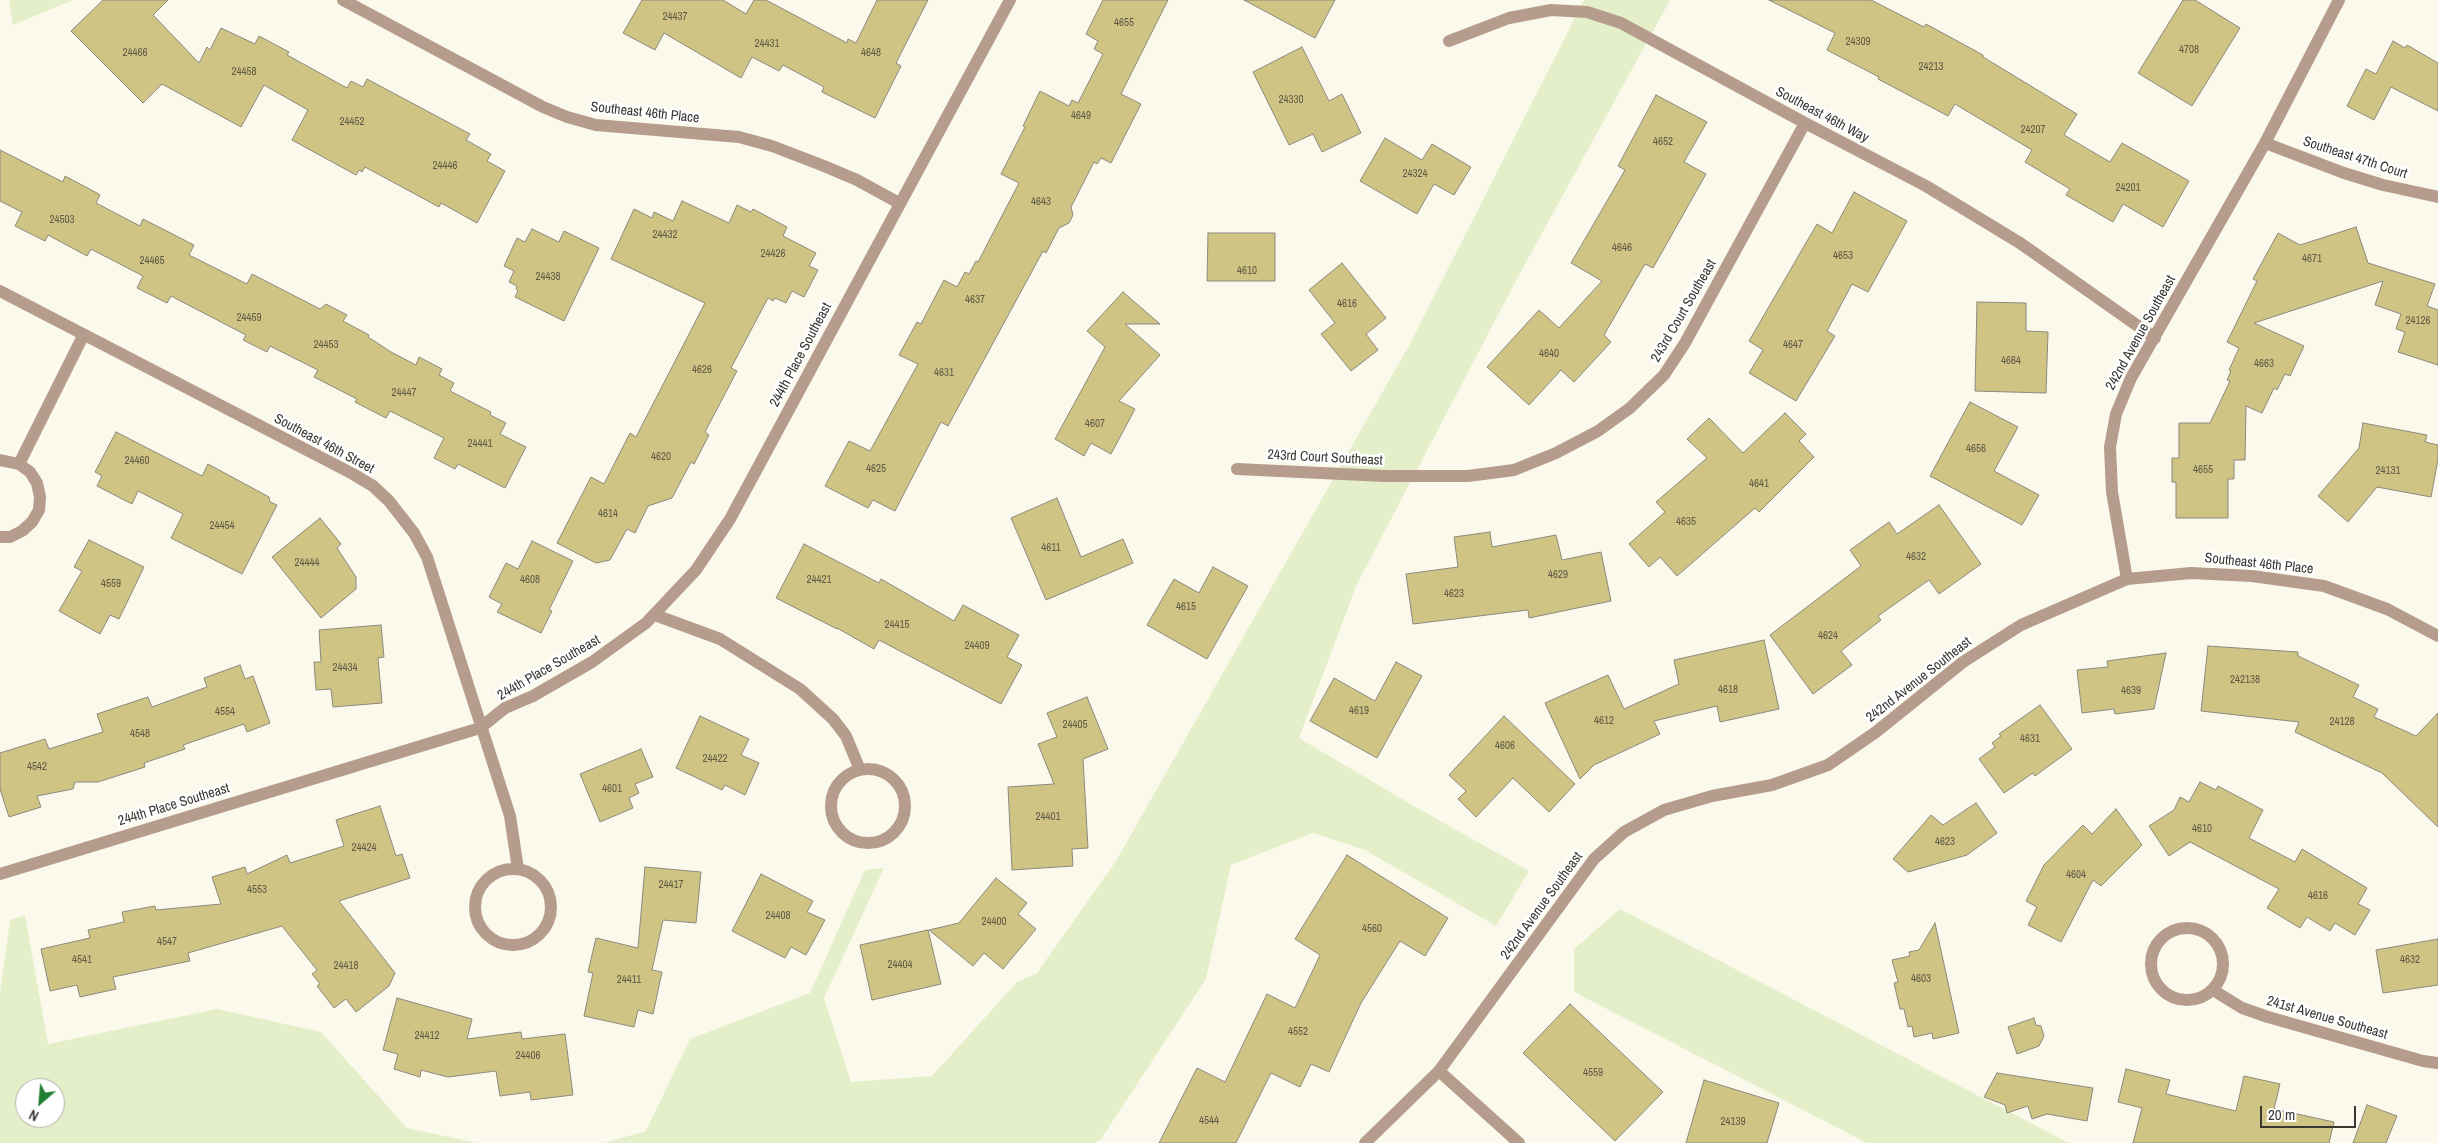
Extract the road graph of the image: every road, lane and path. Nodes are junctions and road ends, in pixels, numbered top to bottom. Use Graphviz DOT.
graph roads {
  1 [pos="342,0"];
  2 [pos="1010,0"];
  3 [pos="2339,0"];
  4 [pos="1450,41"];
  5 [pos="1805,123"];
  6 [pos="2265,144"];
  7 [pos="2438,197"];
  8 [pos="899,203"];
  9 [pos="0,291"];
  10 [pos="83,336"];
  11 [pos="2154,338"];
  12 [pos="0,460"];
  13 [pos="19,464"];
  14 [pos="1237,469"];
  15 [pos="0,537"];
  16 [pos="2127,579"];
  17 [pos="655,615"];
  18 [pos="2438,636"];
  19 [pos="480,728"];
  20 [pos="860,770"];
  21 [pos="518,869"];
  22 [pos="0,874"];
  23 [pos="2213,990"];
  24 [pos="2438,1063"];
  25 [pos="1439,1071"];
  26 [pos="1365,1143"];
  27 [pos="1519,1143"];
  1 -- 8 [label="street, Southeast 46th Place"];
  2 -- 8 [label="street, 244th Place Southeast"];
  3 -- 6 [label="street, 242nd Avenue Southeast"];
  4 -- 5 [label="street, Southeast 46th Way"];
  5 -- 11 [label="street, Southeast 46th Way"];
  5 -- 14 [label="street, 243rd Court Southeast"];
  6 -- 7 [label="street, Southeast 47th Court"];
  6 -- 11 [label="street, 242nd Avenue Southeast"];
  8 -- 17 [label="street, 244th Place Southeast"];
  9 -- 10 [label="street, Southeast 46th Street"];
  10 -- 13 [label="street"];
  10 -- 19 [label="street, Southeast 46th Street"];
  11 -- 16 [label="street, 242nd Avenue Southeast"];
  12 -- 13 [label="street"];
  13 -- 15 [label="street"];
  16 -- 18 [label="street, Southeast 46th Place"];
  16 -- 25 [label="street, 242nd Avenue Southeast"];
  17 -- 19 [label="street, 244th Place Southeast"];
  17 -- 20 [label="street"];
  19 -- 21 [label="street, Southeast 46th Street"];
  19 -- 22 [label="street, 244th Place Southeast"];
  20 -- 20 [label="street"];
  21 -- 21 [label="street"];
  23 -- 23 [label="street"];
  23 -- 24 [label="street, 241st Avenue Southeast"];
  25 -- 26 [label="street, 242nd Avenue Southeast"];
  25 -- 27 [label="street"];
}
